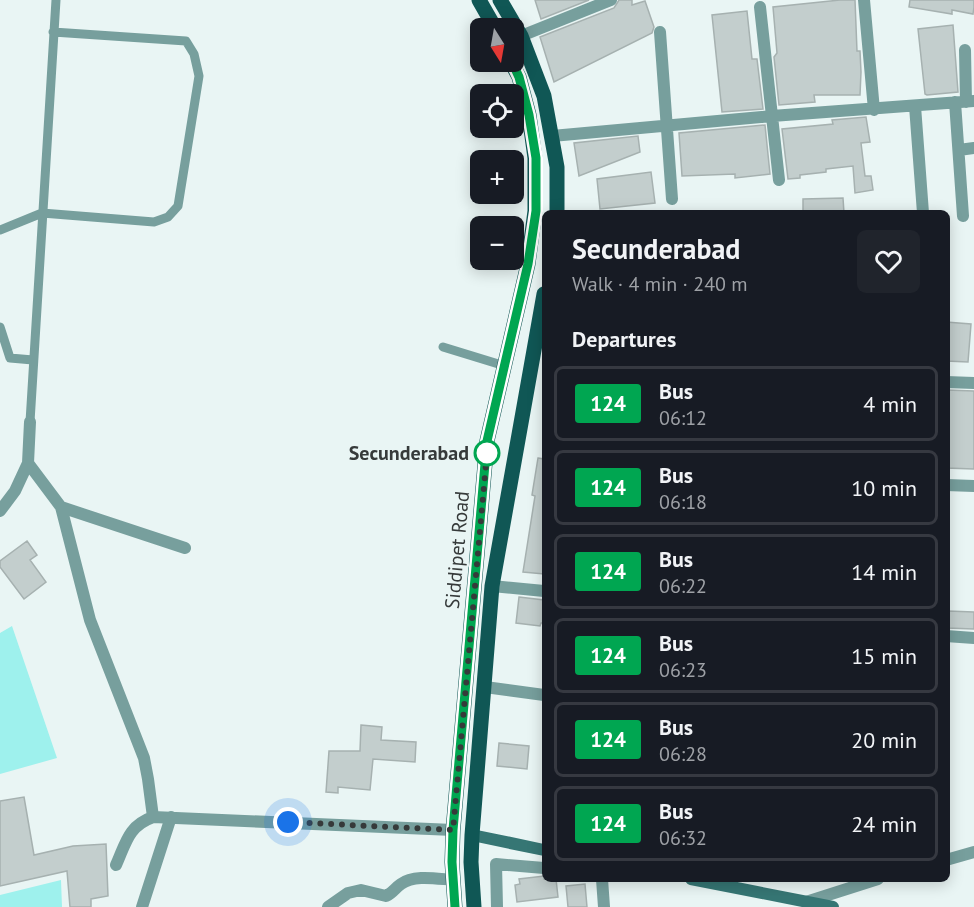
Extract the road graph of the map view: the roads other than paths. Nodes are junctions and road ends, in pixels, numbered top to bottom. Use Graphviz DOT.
graph roads {
  1 [pos="56,0"];
  2 [pos="479,0"];
  3 [pos="500,0"];
  4 [pos="611,0"];
  5 [pos="864,0"];
  6 [pos="760,7"];
  7 [pos="489,18"];
  8 [pos="510,18"];
  9 [pos="53,32"];
  10 [pos="660,32"];
  11 [pos="524,35"];
  12 [pos="524,44"];
  13 [pos="965,50"];
  14 [pos="517,72"];
  15 [pos="965,102"];
  16 [pos="915,106"];
  17 [pos="874,110"];
  18 [pos="772,116"];
  19 [pos="667,124"];
  20 [pos="552,136"];
  21 [pos="974,148"];
  22 [pos="959,150"];
  23 [pos="779,180"];
  24 [pos="672,199"];
  25 [pos="557,210"];
  26 [pos="923,210"];
  27 [pos="42,213"];
  28 [pos="963,216"];
  29 [pos="0,230"];
  30 [pos="542,314"];
  31 [pos="0,327"];
  32 [pos="540,333"];
  33 [pos="444,346"];
  34 [pos="33,360"];
  35 [pos="505,366"];
  36 [pos="950,382"];
  37 [pos="974,383"];
  38 [pos="30,422"];
  39 [pos="28,463"];
  40 [pos="950,485"];
  41 [pos="974,486"];
  42 [pos="61,507"];
  43 [pos="0,511"];
  44 [pos="185,548"];
  45 [pos="492,586"];
  46 [pos="542,591"];
  47 [pos="950,636"];
  48 [pos="974,638"];
  49 [pos="485,687"];
  50 [pos="542,695"];
  51 [pos="153,817"];
  52 [pos="171,817"];
  53 [pos="453,830"];
  54 [pos="472,836"];
  55 [pos="542,850"];
  56 [pos="974,852"];
  57 [pos="950,859"];
  58 [pos="116,865"];
  59 [pos="542,868"];
  60 [pos="454,880"];
  61 [pos="602,882"];
  62 [pos="706,882"];
  63 [pos="869,882"];
  64 [pos="806,902"];
  65 [pos="142,907"];
  66 [pos="328,907"];
  67 [pos="455,907"];
  68 [pos="474,907"];
  69 [pos="497,907"];
  70 [pos="604,907"];
  71 [pos="833,907"];
  1 -- 9 [label="lane"];
  2 -- 7 [label="main road"];
  3 -- 8 [label="main road"];
  4 -- 11 [label="street"];
  5 -- 17 [label="street"];
  6 -- 18 [label="street"];
  9 -- 27 [label="lane"];
  9 -- 27 [label="lane"];
  10 -- 19 [label="street"];
  12 -- 20 [label="main road"];
  13 -- 15 [label="street"];
  14 -- 35 [label="main road, Siddipet Road"];
  15 -- 16 [label="street"];
  15 -- 22 [label="street"];
  16 -- 17 [label="street"];
  16 -- 26 [label="street"];
  17 -- 18 [label="street"];
  18 -- 19 [label="street"];
  18 -- 23 [label="street"];
  19 -- 20 [label="street"];
  19 -- 24 [label="street"];
  20 -- 25 [label="main road"];
  21 -- 22 [label="street"];
  22 -- 28 [label="street"];
  27 -- 29 [label="lane"];
  27 -- 34 [label="lane"];
  30 -- 32 [label="main road, Siddipet Road"];
  31 -- 34 [label="lane"];
  32 -- 45 [label="main road, Siddipet Road"];
  33 -- 35 [label="lane"];
  34 -- 38 [label="lane"];
  35 -- 53 [label="main road, Siddipet Road"];
  36 -- 37 [label="street"];
  38 -- 39 [label="street"];
  39 -- 42 [label="street"];
  39 -- 43 [label="street"];
  40 -- 41 [label="street"];
  42 -- 44 [label="street"];
  42 -- 51 [label="street"];
  45 -- 46 [label="street"];
  45 -- 49 [label="main road, Siddipet Road"];
  47 -- 48 [label="street"];
  49 -- 50 [label="street"];
  49 -- 54 [label="main road, Siddipet Road"];
  51 -- 52 [label="street"];
  51 -- 58 [label="street"];
  52 -- 53 [label="street"];
  52 -- 65 [label="street"];
  53 -- 54 [label="main road"];
  53 -- 60 [label="main road, Siddipet Road"];
  54 -- 55 [label="main road"];
  54 -- 68 [label="main road, Siddipet Road"];
  56 -- 57 [label="street"];
  59 -- 69 [label="street"];
  60 -- 66 [label="street"];
  60 -- 67 [label="main road, Siddipet Road"];
  61 -- 70 [label="street"];
  62 -- 64 [label="main road"];
  63 -- 64 [label="street"];
  64 -- 71 [label="main road"];
}
